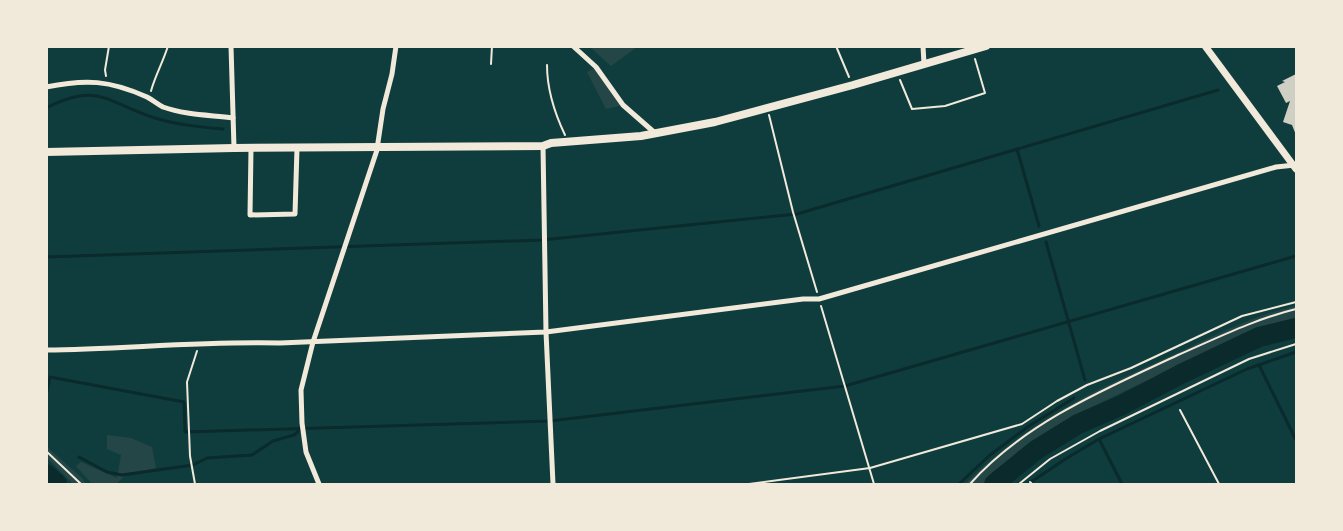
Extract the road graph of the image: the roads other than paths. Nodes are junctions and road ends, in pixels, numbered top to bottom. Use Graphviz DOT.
graph roads {
  1 [pos="231,46"];
  2 [pos="396,46"];
  3 [pos="573,46"];
  4 [pos="923,46"];
  5 [pos="986,46"];
  6 [pos="1205,46"];
  7 [pos="924,64"];
  8 [pos="46,87"];
  9 [pos="233,118"];
  10 [pos="655,133"];
  11 [pos="543,146"];
  12 [pos="378,147"];
  13 [pos="234,148"];
  14 [pos="297,148"];
  15 [pos="251,149"];
  16 [pos="46,152"];
  17 [pos="1296,166"];
  18 [pos="546,332"];
  19 [pos="314,342"];
  20 [pos="46,350"];
  21 [pos="319,484"];
  22 [pos="553,484"];
  1 -- 9 [label="street"];
  2 -- 12 [label="street"];
  3 -- 10 [label="street"];
  4 -- 7 [label="street"];
  5 -- 7 [label="main road"];
  6 -- 17 [label="street"];
  7 -- 10 [label="main road"];
  8 -- 9 [label="street"];
  9 -- 13 [label="street"];
  10 -- 11 [label="main road"];
  11 -- 12 [label="main road"];
  11 -- 18 [label="street"];
  12 -- 14 [label="main road"];
  12 -- 19 [label="street"];
  13 -- 15 [label="main road"];
  13 -- 16 [label="main road"];
  14 -- 15 [label="main road"];
  14 -- 15 [label="street"];
  17 -- 18 [label="street"];
  18 -- 19 [label="street"];
  18 -- 22 [label="street"];
  19 -- 20 [label="street"];
  19 -- 21 [label="street"];
}
